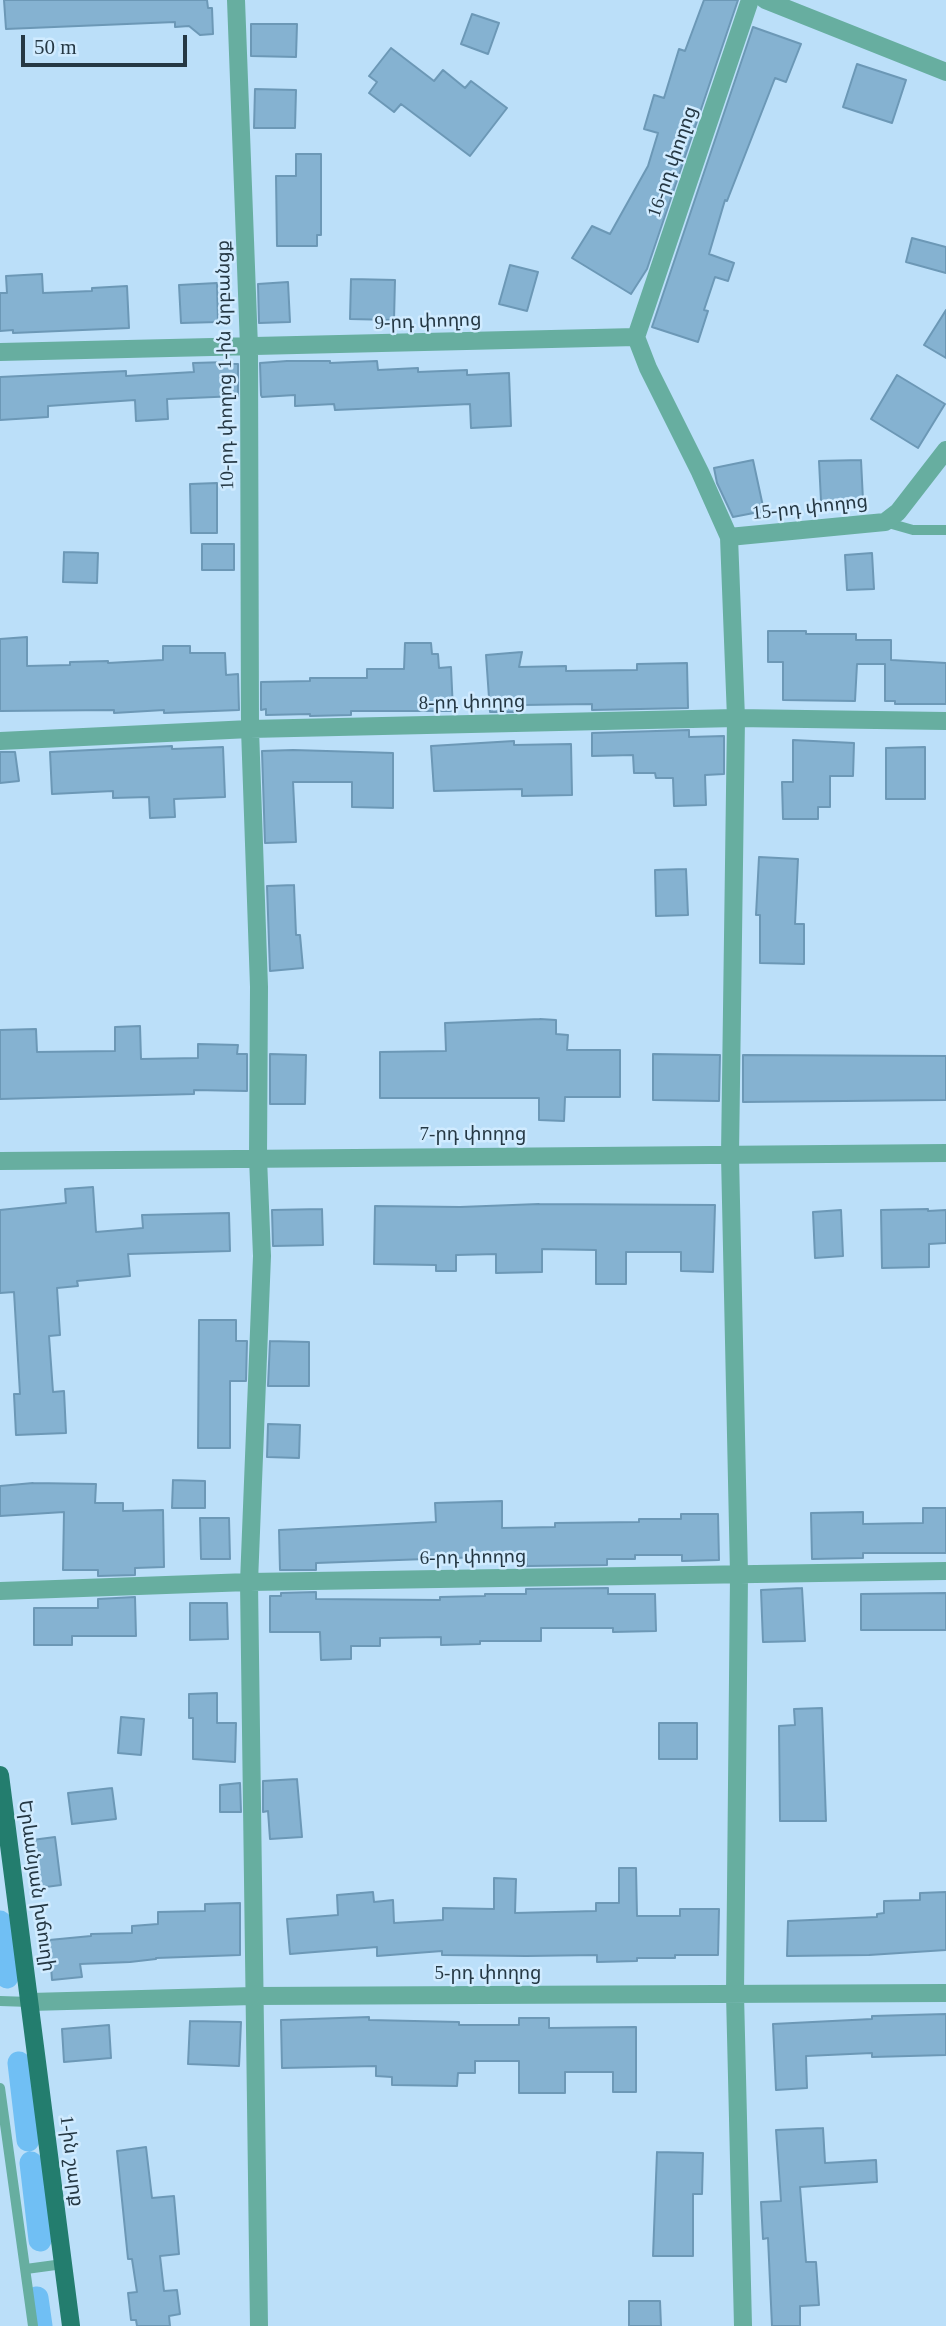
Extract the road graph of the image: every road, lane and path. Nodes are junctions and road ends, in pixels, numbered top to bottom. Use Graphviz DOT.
graph roads {
  1 [pos="236,0"];
  2 [pos="750,0"];
  3 [pos="765,0"];
  4 [pos="946,72"];
  5 [pos="636,337"];
  6 [pos="249,348"];
  7 [pos="0,352"];
  8 [pos="946,450"];
  9 [pos="885,522"];
  10 [pos="946,530"];
  11 [pos="729,537"];
  12 [pos="736,718"];
  13 [pos="946,721"];
  14 [pos="250,729"];
  15 [pos="0,741"];
  16 [pos="946,1153"];
  17 [pos="730,1155"];
  18 [pos="257,1158"];
  19 [pos="0,1161"];
  20 [pos="946,1571"];
  21 [pos="739,1574"];
  22 [pos="248,1583"];
  23 [pos="0,1591"];
  24 [pos="0,1775"];
  25 [pos="946,1993"];
  26 [pos="734,1994"];
  27 [pos="253,1996"];
  28 [pos="0,2001"];
  29 [pos="30,2002"];
  30 [pos="0,2088"];
  31 [pos="63,2264"];
  32 [pos="26,2269"];
  33 [pos="33,2326"];
  34 [pos="71,2326"];
  35 [pos="259,2326"];
  36 [pos="743,2326"];
  1 -- 6 [label="street, 10-րդ փողոց 1-ին նրբանցք"];
  2 -- 5 [label="street, 16-րդ փողոց"];
  3 -- 4 [label="street"];
  5 -- 6 [label="street, 9-րդ փողոց"];
  5 -- 11 [label="street"];
  6 -- 7 [label="street, 9-րդ փողոց"];
  6 -- 14 [label="street, 10-րդ փողոց 1-ին նրբանցք"];
  8 -- 9 [label="street, 15-րդ փողոց"];
  9 -- 10 [label="lane"];
  9 -- 11 [label="street, 15-րդ փողոց"];
  11 -- 12 [label="street"];
  12 -- 13 [label="street, 8-րդ փողոց"];
  12 -- 14 [label="street, 8-րդ փողոց"];
  12 -- 17 [label="street"];
  14 -- 15 [label="street, 8-րդ փողոց"];
  14 -- 18 [label="street, 10-րդ փողոց 1-ին նրբանցք"];
  16 -- 17 [label="street, 7-րդ փողոց"];
  17 -- 18 [label="street, 7-րդ փողոց"];
  17 -- 21 [label="street"];
  18 -- 19 [label="street, 7-րդ փողոց"];
  18 -- 22 [label="street, 10-րդ փողոց 1-ին նրբանցք"];
  20 -- 21 [label="street, 6-րդ փողոց"];
  21 -- 22 [label="street, 6-րդ փողոց"];
  21 -- 26 [label="street"];
  22 -- 23 [label="street, 6-րդ փողոց"];
  22 -- 27 [label="street, 10-րդ փողոց 1-ին նրբանցք"];
  24 -- 29 [label="main road, Երևանյան խճուղի"];
  25 -- 26 [label="street, 5-րդ փողոց"];
  26 -- 27 [label="street, 5-րդ փողոց"];
  26 -- 36 [label="street"];
  27 -- 29 [label="street, 5-րդ փողոց"];
  27 -- 35 [label="street, 10-րդ փողոց 1-ին նրբանցք"];
  28 -- 29 [label="lane"];
  29 -- 31 [label="main road, 1-ին շարք"];
  30 -- 32 [label="lane"];
  31 -- 32 [label="lane"];
  31 -- 34 [label="main road, 1-ին շարք"];
  32 -- 33 [label="lane"];
}
